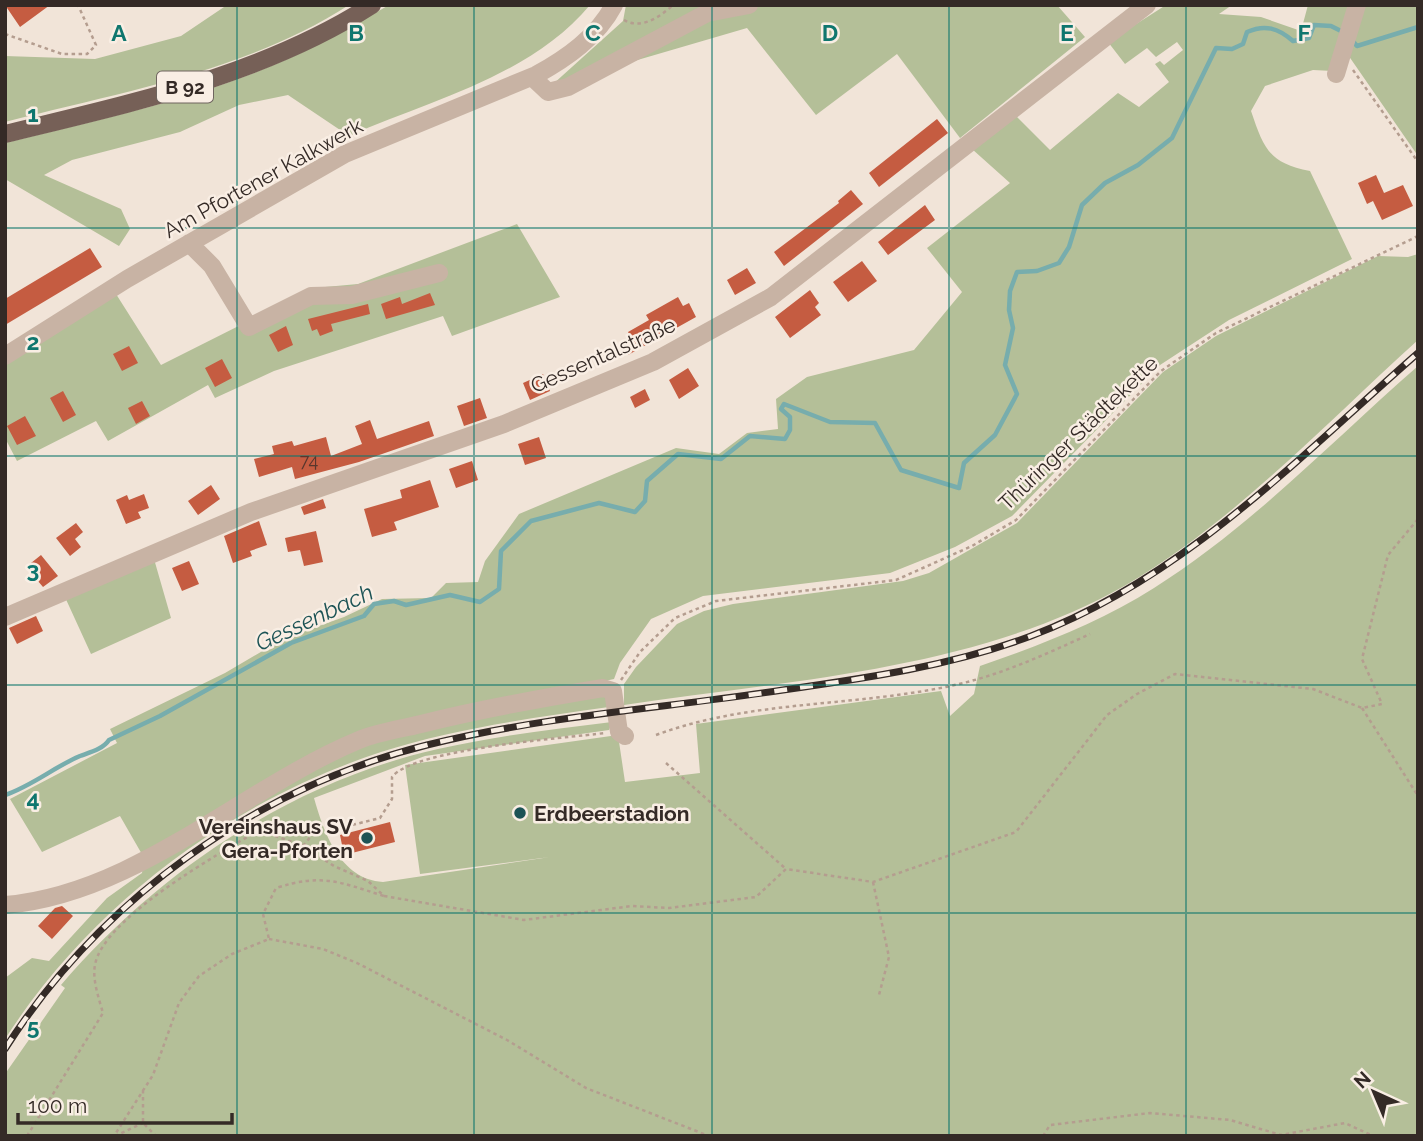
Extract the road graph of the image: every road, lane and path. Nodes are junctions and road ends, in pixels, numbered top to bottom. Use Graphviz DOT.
graph roads {
  1 [pos="78,5"];
  2 [pos="372,5"];
  3 [pos="673,5"];
  4 [pos="749,5"];
  5 [pos="1147,5"];
  6 [pos="1357,5"];
  7 [pos="613,7"];
  8 [pos="5,34"];
  9 [pos="1345,45"];
  10 [pos="1336,74"];
  11 [pos="531,76"];
  12 [pos="5,134"];
  13 [pos="1418,162"];
  14 [pos="1418,236"];
  15 [pos="189,243"];
  16 [pos="439,273"];
  17 [pos="5,356"];
  18 [pos="1418,519"];
  19 [pos="5,617"];
  20 [pos="1090,634"];
  21 [pos="612,691"];
  22 [pos="1362,708"];
  23 [pos="622,734"];
  24 [pos="656,735"];
  25 [pos="666,763"];
  26 [pos="1418,796"];
  27 [pos="303,846"];
  28 [pos="786,869"];
  29 [pos="873,881"];
  30 [pos="384,896"];
  31 [pos="5,905"];
  32 [pos="269,939"];
  33 [pos="879,995"];
  34 [pos="142,1089"];
  35 [pos="143,1123"];
  36 [pos="1281,1135"];
  37 [pos="27,1136"];
  38 [pos="115,1136"];
  39 [pos="156,1136"];
  40 [pos="709,1136"];
  41 [pos="1043,1136"];
  42 [pos="1373,1136"];
  1 -- 8 [label="path"];
  2 -- 12 [label="main road, B 92"];
  3 -- 7 [label="path"];
  4 -- 11 [label="street"];
  5 -- 19 [label="street, Gessentalstraße"];
  6 -- 9 [label="street"];
  7 -- 11 [label="street, Am Pfortener Kalkwerk"];
  9 -- 10 [label="street"];
  9 -- 13 [label="path"];
  11 -- 15 [label="street, Am Pfortener Kalkwerk"];
  14 -- 21 [label="path, Thüringer Städtekette"];
  15 -- 16 [label="street"];
  15 -- 17 [label="street, Am Pfortener Kalkwerk"];
  18 -- 22 [label="path"];
  20 -- 24 [label="path"];
  21 -- 23 [label="street"];
  21 -- 31 [label="street"];
  22 -- 26 [label="path"];
  22 -- 29 [label="path"];
  23 -- 27 [label="path"];
  25 -- 28 [label="path"];
  27 -- 30 [label="path"];
  27 -- 37 [label="path"];
  28 -- 29 [label="path"];
  28 -- 30 [label="path"];
  29 -- 33 [label="path"];
  30 -- 32 [label="path"];
  32 -- 34 [label="path"];
  32 -- 40 [label="path"];
  34 -- 35 [label="path"];
  34 -- 38 [label="path"];
  35 -- 38 [label="path"];
  35 -- 39 [label="path"];
  36 -- 41 [label="path"];
  36 -- 42 [label="path"];
}
